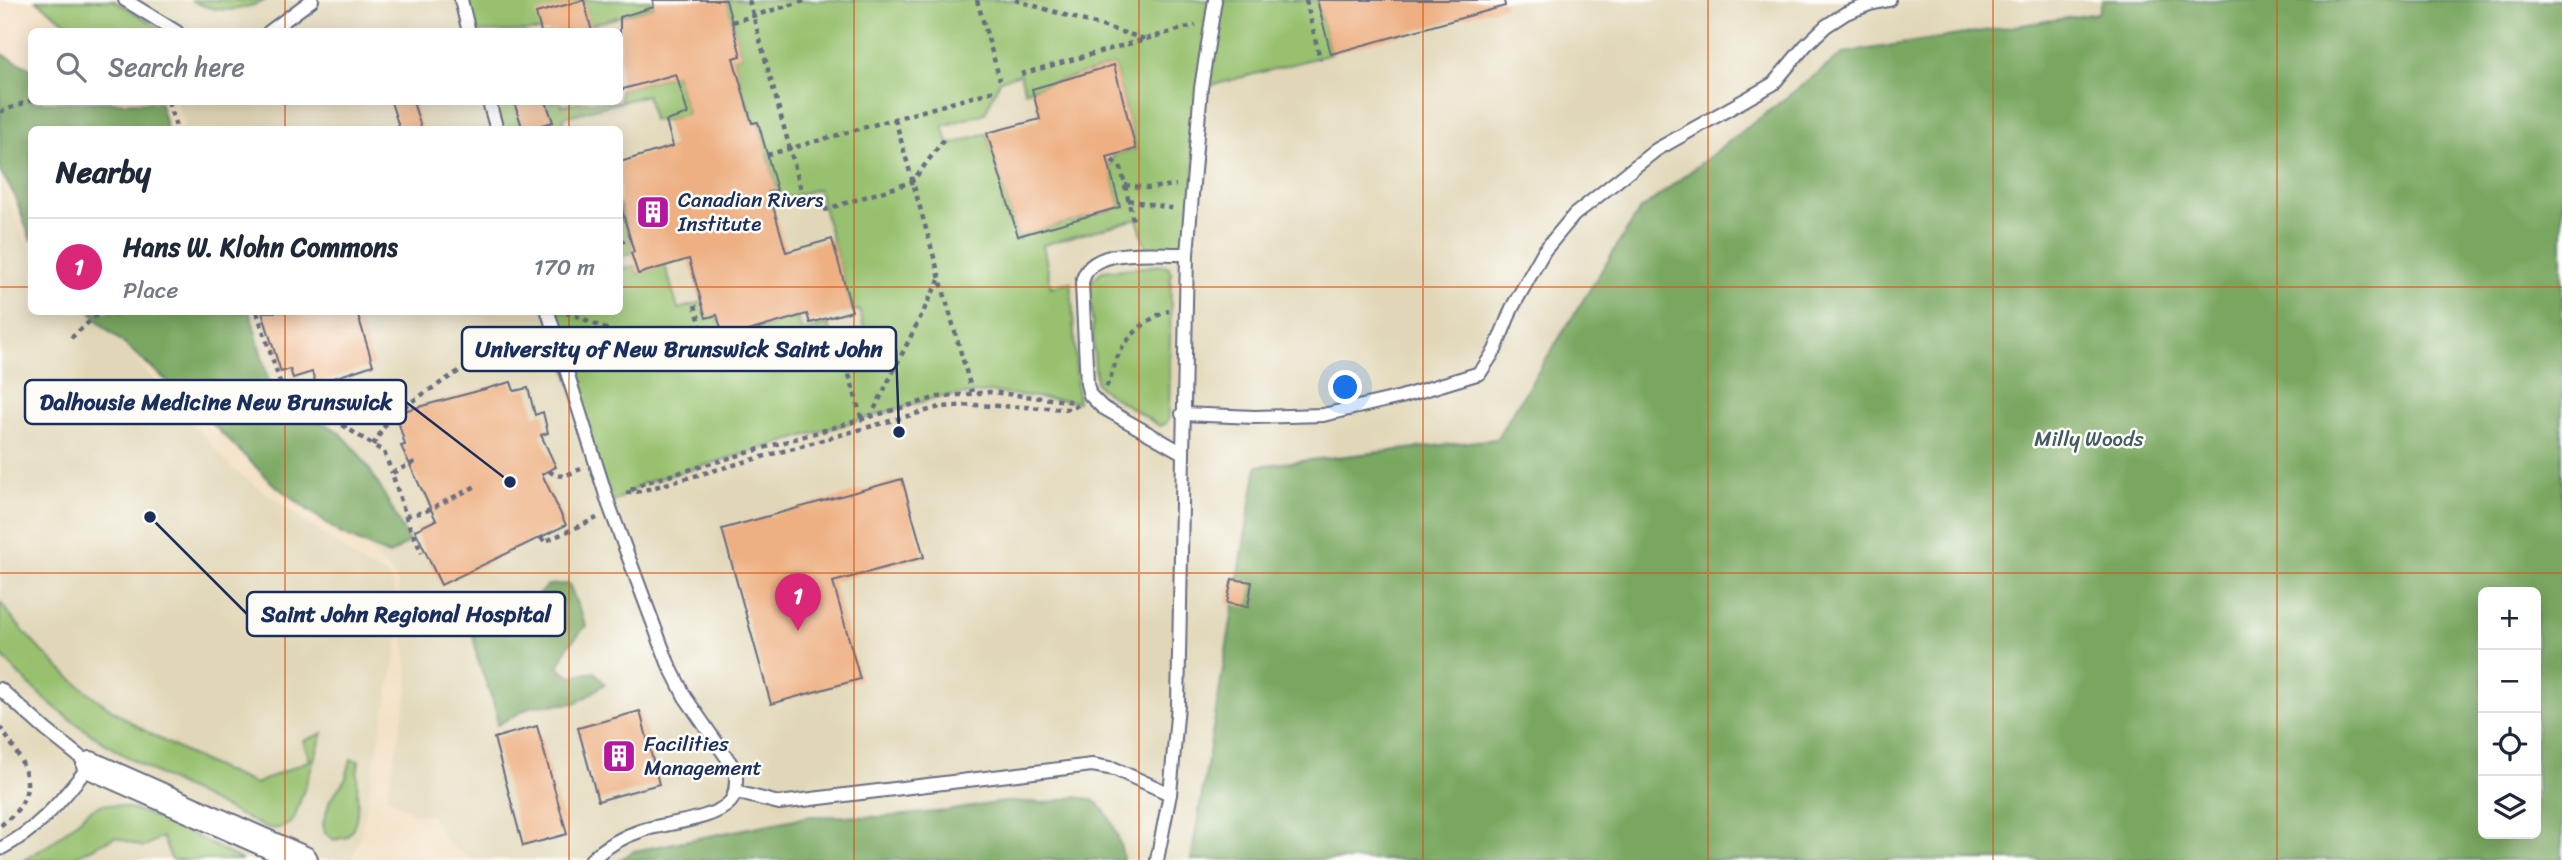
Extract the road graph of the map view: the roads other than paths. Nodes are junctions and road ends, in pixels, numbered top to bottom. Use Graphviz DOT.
graph roads {
  1 [pos="125,0"];
  2 [pos="312,0"];
  3 [pos="461,0"];
  4 [pos="1214,0"];
  5 [pos="1889,0"];
  6 [pos="170,28"];
  7 [pos="274,28"];
  8 [pos="467,28"];
  9 [pos="490,105"];
  10 [pos="495,126"];
  11 [pos="1187,254"];
  12 [pos="549,315"];
  13 [pos="1182,414"];
  14 [pos="1181,452"];
  15 [pos="0,689"];
  16 [pos="90,765"];
  17 [pos="735,792"];
  18 [pos="1170,794"];
  19 [pos="0,849"];
  20 [pos="304,860"];
  21 [pos="592,860"];
  22 [pos="1157,860"];
  1 -- 6 [label="lane"];
  2 -- 7 [label="lane"];
  3 -- 8 [label="lane"];
  4 -- 11 [label="lane"];
  5 -- 13 [label="lane"];
  9 -- 10 [label="lane"];
  11 -- 13 [label="lane"];
  11 -- 14 [label="lane"];
  12 -- 17 [label="lane"];
  13 -- 14 [label="lane"];
  14 -- 18 [label="lane"];
  15 -- 16 [label="lane"];
  16 -- 19 [label="lane"];
  16 -- 20 [label="street"];
  17 -- 18 [label="lane"];
  17 -- 21 [label="lane"];
  18 -- 22 [label="lane"];
}
